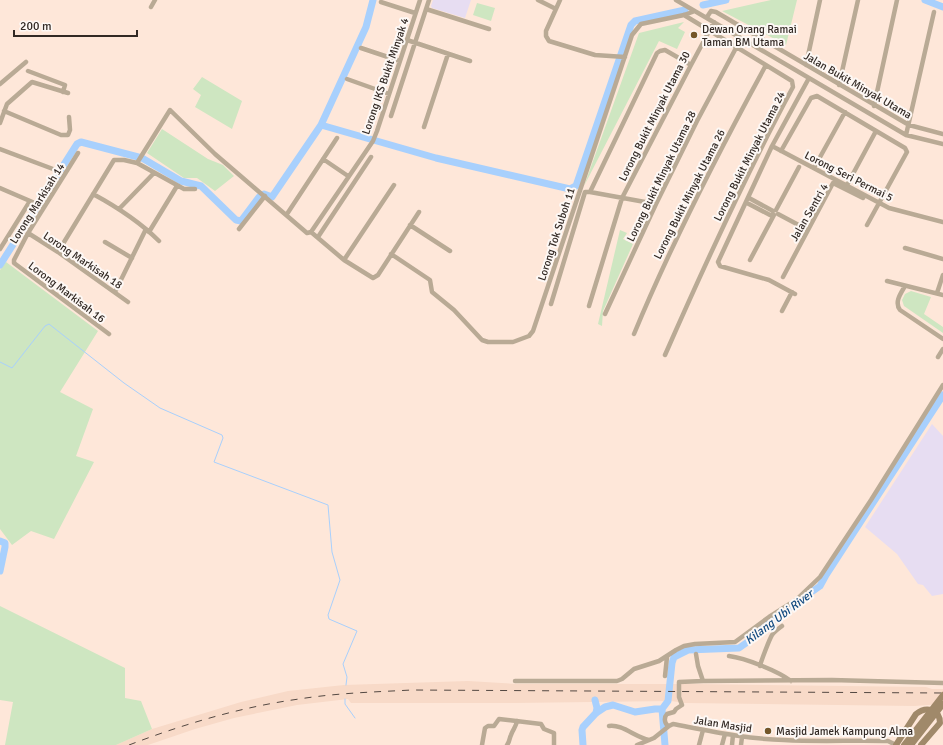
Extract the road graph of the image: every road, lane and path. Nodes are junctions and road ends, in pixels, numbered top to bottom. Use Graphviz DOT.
graph roads {
  1 [pos="155,0"];
  2 [pos="420,0"];
  3 [pos="429,0"];
  4 [pos="538,0"];
  5 [pos="560,0"];
  6 [pos="676,0"];
  7 [pos="820,0"];
  8 [pos="858,0"];
  9 [pos="897,0"];
  10 [pos="381,2"];
  11 [pos="151,7"];
  12 [pos="426,9"];
  13 [pos="556,9"];
  14 [pos="695,11"];
  15 [pos="934,12"];
  16 [pos="415,13"];
  17 [pos="684,15"];
  18 [pos="707,17"];
  19 [pos="714,22"];
  20 [pos="488,30"];
  21 [pos="709,31"];
  22 [pos="407,40"];
  23 [pos="415,43"];
  24 [pos="361,48"];
  25 [pos="736,48"];
  26 [pos="448,54"];
  27 [pos="621,57"];
  28 [pos="400,61"];
  29 [pos="470,61"];
  30 [pos="26,62"];
  31 [pos="691,65"];
  32 [pos="766,65"];
  33 [pos="806,65"];
  34 [pos="28,72"];
  35 [pos="809,78"];
  36 [pos="347,79"];
  37 [pos="0,84"];
  38 [pos="839,85"];
  39 [pos="389,94"];
  40 [pos="874,106"];
  41 [pos="4,111"];
  42 [pos="845,112"];
  43 [pos="391,116"];
  44 [pos="1,117"];
  45 [pos="69,117"];
  46 [pos="0,123"];
  47 [pos="909,126"];
  48 [pos="424,127"];
  49 [pos="876,130"];
  50 [pos="943,134"];
  51 [pos="906,136"];
  52 [pos="337,138"];
  53 [pos="764,142"];
  54 [pos="943,144"];
  55 [pos="772,146"];
  56 [pos="0,149"];
  57 [pos="781,151"];
  58 [pos="78,153"];
  59 [pos="371,157"];
  60 [pos="323,159"];
  61 [pos="138,162"];
  62 [pos="799,167"];
  63 [pos="814,168"];
  64 [pos="53,169"];
  65 [pos="154,173"];
  66 [pos="348,176"];
  67 [pos="394,185"];
  68 [pos="847,185"];
  69 [pos="177,186"];
  70 [pos="195,189"];
  71 [pos="1,190"];
  72 [pos="590,192"];
  73 [pos="94,194"];
  74 [pos="264,195"];
  75 [pos="622,198"];
  76 [pos="863,198"];
  77 [pos="748,200"];
  78 [pos="32,202"];
  79 [pos="879,203"];
  80 [pos="656,204"];
  81 [pos="42,206"];
  82 [pos="119,209"];
  83 [pos="419,212"];
  84 [pos="775,213"];
  85 [pos="287,214"];
  86 [pos="943,222"];
  87 [pos="410,225"];
  88 [pos="867,225"];
  89 [pos="239,229"];
  90 [pos="148,230"];
  91 [pos="808,230"];
  92 [pos="309,232"];
  93 [pos="28,233"];
  94 [pos="318,237"];
  95 [pos="159,241"];
  96 [pos="105,242"];
  97 [pos="905,248"];
  98 [pos="0,249"];
  99 [pos="450,251"];
  100 [pos="58,252"];
  101 [pos="391,254"];
  102 [pos="132,258"];
  103 [pos="943,259"];
  104 [pos="344,260"];
  105 [pos="750,260"];
  106 [pos="14,263"];
  107 [pos="943,275"];
  108 [pos="783,277"];
  109 [pos="887,281"];
  110 [pos="905,286"];
  111 [pos="115,292"];
  112 [pos="937,293"];
  113 [pos="943,295"];
  114 [pos="128,302"];
  115 [pos="551,304"];
  116 [pos="589,306"];
  117 [pos="782,311"];
  118 [pos="605,314"];
  119 [pos="109,334"];
  120 [pos="634,334"];
  121 [pos="943,339"];
  122 [pos="943,349"];
  123 [pos="665,355"];
  124 [pos="938,357"];
  125 [pos="943,385"];
  126 [pos="782,626"];
  127 [pos="696,654"];
  128 [pos="728,656"];
  129 [pos="667,657"];
  130 [pos="760,666"];
  131 [pos="666,676"];
  132 [pos="515,681"];
  133 [pos="703,681"];
  134 [pos="791,681"];
  135 [pos="943,683"];
  136 [pos="943,695"];
  137 [pos="943,704"];
  138 [pos="941,716"];
  139 [pos="517,721"];
  140 [pos="609,726"];
  141 [pos="667,727"];
  142 [pos="703,730"];
  143 [pos="725,734"];
  144 [pos="733,736"];
  145 [pos="742,737"];
  146 [pos="646,742"];
  147 [pos="825,743"];
  148 [pos="835,743"];
  149 [pos="857,743"];
  150 [pos="482,745"];
  151 [pos="507,745"];
  152 [pos="554,745"];
  153 [pos="637,745"];
  154 [pos="699,745"];
  155 [pos="722,745"];
  156 [pos="732,745"];
  157 [pos="741,745"];
  158 [pos="896,745"];
  159 [pos="904,745"];
  160 [pos="911,745"];
  161 [pos="921,745"];
  1 -- 11 [label="street"];
  2 -- 16 [label="street, Lorong IKS Bukit Minyak 4"];
  3 -- 12 [label="street"];
  4 -- 13 [label="street"];
  5 -- 13 [label="street"];
  6 -- 14 [label="street, Jalan Bukit Minyak Utama"];
  7 -- 33 [label="street"];
  8 -- 38 [label="street"];
  9 -- 40 [label="street"];
  10 -- 16 [label="street"];
  12 -- 20 [label="street"];
  12 -- 23 [label="street"];
  13 -- 27 [label="street"];
  14 -- 17 [label="street, Lorong Tok Suboh 11"];
  14 -- 18 [label="street, Jalan Bukit Minyak Utama"];
  15 -- 47 [label="street"];
  16 -- 22 [label="street, Lorong IKS Bukit Minyak 4"];
  17 -- 21 [label="street, Lorong Bukit Minyak Utama 24"];
  17 -- 27 [label="street, Lorong Tok Suboh 11"];
  18 -- 19 [label="street, Jalan Bukit Minyak Utama"];
  18 -- 33 [label="street, Jalan Bukit Minyak Utama"];
  19 -- 21 [label="street, Lorong Bukit Minyak Utama 30"];
  19 -- 35 [label="street, Jalan Bukit Minyak Utama"];
  21 -- 25 [label="street, Lorong Bukit Minyak Utama 24"];
  21 -- 31 [label="street, Lorong Bukit Minyak Utama 30"];
  22 -- 23 [label="street"];
  22 -- 28 [label="street, Lorong IKS Bukit Minyak 4"];
  23 -- 26 [label="street"];
  23 -- 43 [label="street"];
  24 -- 28 [label="street"];
  25 -- 32 [label="street, Lorong Bukit Minyak Utama 24"];
  25 -- 80 [label="street, Lorong Bukit Minyak Utama 28"];
  26 -- 29 [label="street"];
  26 -- 48 [label="street"];
  27 -- 101 [label="street, Lorong Tok Suboh 11"];
  28 -- 39 [label="street, Lorong IKS Bukit Minyak 4"];
  30 -- 37 [label="street"];
  31 -- 72 [label="street"];
  31 -- 75 [label="street, Lorong Bukit Minyak Utama 30"];
  32 -- 53 [label="street, Lorong Bukit Minyak Utama 24"];
  32 -- 120 [label="street, Lorong Bukit Minyak Utama 26"];
  33 -- 38 [label="street, Jalan Bukit Minyak Utama"];
  34 -- 41 [label="street"];
  35 -- 51 [label="street, Jalan Bukit Minyak Utama"];
  35 -- 55 [label="street"];
  36 -- 39 [label="street"];
  38 -- 40 [label="street, Jalan Bukit Minyak Utama"];
  39 -- 66 [label="street, Lorong IKS Bukit Minyak 4"];
  40 -- 47 [label="street, Jalan Bukit Minyak Utama"];
  41 -- 44 [label="street"];
  41 -- 45 [label="street"];
  42 -- 49 [label="street"];
  42 -- 57 [label="street"];
  42 -- 63 [label="street"];
  44 -- 46 [label="street"];
  47 -- 50 [label="street, Jalan Bukit Minyak Utama"];
  47 -- 51 [label="street"];
  49 -- 68 [label="street"];
  49 -- 79 [label="street"];
  51 -- 54 [label="street, Jalan Bukit Minyak Utama"];
  52 -- 60 [label="street"];
  53 -- 55 [label="street, Lorong Seri Permai 5"];
  53 -- 123 [label="street, Lorong Bukit Minyak Utama 24"];
  55 -- 57 [label="street, Lorong Seri Permai 5"];
  55 -- 77 [label="street"];
  56 -- 64 [label="street"];
  57 -- 63 [label="street, Lorong Seri Permai 5"];
  58 -- 81 [label="street, Lorong Markisah 14"];
  59 -- 94 [label="street"];
  60 -- 66 [label="street"];
  60 -- 85 [label="street"];
  61 -- 65 [label="street"];
  61 -- 73 [label="street"];
  61 -- 74 [label="street"];
  62 -- 84 [label="street"];
  63 -- 68 [label="street, Lorong Seri Permai 5"];
  65 -- 69 [label="street"];
  65 -- 82 [label="street"];
  66 -- 92 [label="street, Lorong IKS Bukit Minyak 4"];
  67 -- 104 [label="street"];
  68 -- 79 [label="street, Lorong Seri Permai 5"];
  69 -- 70 [label="street"];
  69 -- 90 [label="street"];
  71 -- 78 [label="street"];
  72 -- 75 [label="street"];
  72 -- 115 [label="street"];
  73 -- 82 [label="street"];
  73 -- 100 [label="street"];
  74 -- 85 [label="street"];
  74 -- 89 [label="street"];
  75 -- 80 [label="street"];
  75 -- 116 [label="street, Lorong Bukit Minyak Utama 30"];
  76 -- 91 [label="street, Jalan Sentri 4"];
  77 -- 84 [label="street"];
  77 -- 117 [label="street"];
  78 -- 81 [label="street"];
  78 -- 98 [label="street"];
  79 -- 86 [label="street, Lorong Seri Permai 5"];
  79 -- 88 [label="street"];
  80 -- 118 [label="street, Lorong Bukit Minyak Utama 28"];
  81 -- 93 [label="street, Lorong Markisah 14"];
  82 -- 90 [label="street"];
  83 -- 87 [label="street"];
  84 -- 91 [label="street"];
  84 -- 105 [label="street"];
  85 -- 92 [label="street"];
  87 -- 99 [label="street"];
  87 -- 101 [label="street"];
  90 -- 95 [label="street"];
  90 -- 102 [label="street"];
  91 -- 108 [label="street, Jalan Sentri 4"];
  92 -- 94 [label="street"];
  93 -- 100 [label="street, Lorong Markisah 18"];
  93 -- 106 [label="street, Lorong Markisah 14"];
  94 -- 104 [label="street"];
  96 -- 102 [label="street"];
  97 -- 103 [label="street"];
  100 -- 111 [label="street, Lorong Markisah 18"];
  101 -- 104 [label="street"];
  102 -- 111 [label="street"];
  106 -- 119 [label="street, Lorong Markisah 16"];
  107 -- 112 [label="street"];
  109 -- 110 [label="street"];
  110 -- 112 [label="street"];
  110 -- 121 [label="street"];
  111 -- 114 [label="street, Lorong Markisah 18"];
  112 -- 113 [label="street"];
  122 -- 124 [label="street"];
  125 -- 129 [label="street"];
  126 -- 130 [label="street"];
  127 -- 133 [label="street"];
  128 -- 130 [label="street"];
  129 -- 131 [label="street"];
  129 -- 132 [label="street"];
  130 -- 134 [label="street"];
  133 -- 134 [label="street"];
  133 -- 141 [label="street"];
  134 -- 135 [label="street"];
  136 -- 159 [label="main road, bridge"];
  137 -- 160 [label="main road, bridge"];
  138 -- 158 [label="main road"];
  138 -- 161 [label="main road"];
  139 -- 150 [label="street"];
  139 -- 151 [label="street"];
  139 -- 152 [label="street"];
  140 -- 146 [label="street"];
  141 -- 142 [label="street, Jalan Masjid"];
  141 -- 146 [label="street"];
  142 -- 143 [label="street, Jalan Masjid"];
  142 -- 154 [label="street"];
  143 -- 144 [label="street, Jalan Masjid"];
  143 -- 155 [label="street"];
  144 -- 145 [label="street, Jalan Masjid"];
  144 -- 156 [label="street"];
  145 -- 147 [label="street, Jalan Masjid"];
  145 -- 157 [label="street"];
  146 -- 153 [label="street"];
  147 -- 148 [label="street, Jalan Masjid"];
  148 -- 149 [label="street, Jalan Masjid"];
  149 -- 158 [label="street, Jalan Masjid"];
}
